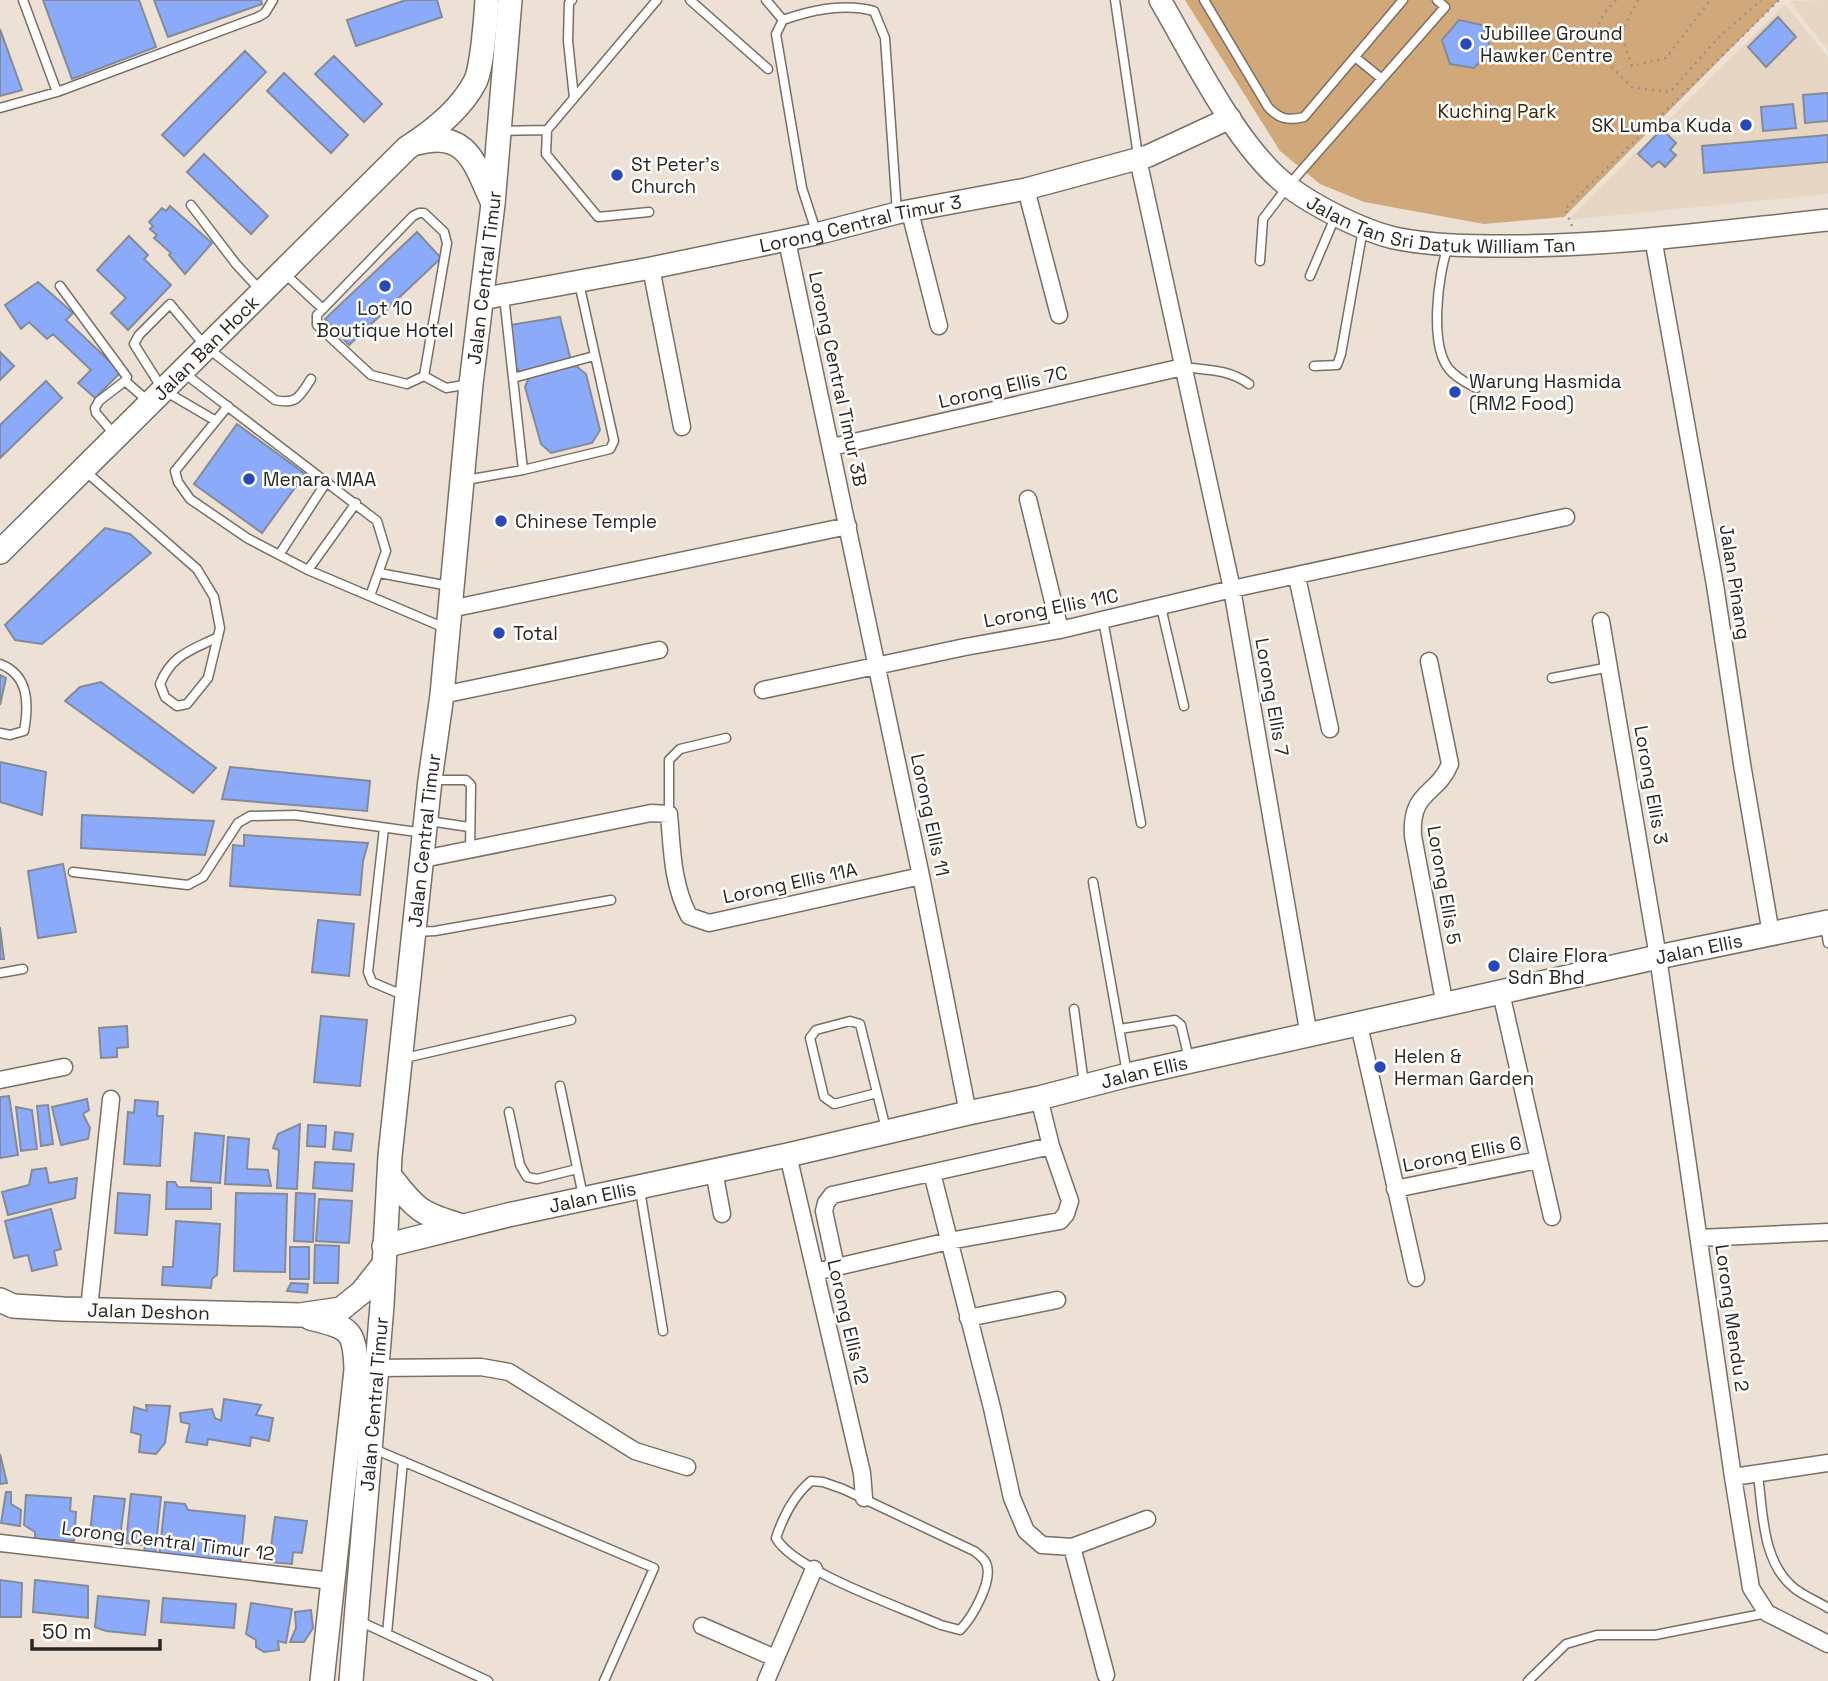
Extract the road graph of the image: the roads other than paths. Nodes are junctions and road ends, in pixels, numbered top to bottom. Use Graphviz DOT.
graph roads {
  1 [pos="23,0"];
  2 [pos="273,0"];
  3 [pos="487,0"];
  4 [pos="510,0"];
  5 [pos="572,0"];
  6 [pos="657,0"];
  7 [pos="690,0"];
  8 [pos="766,0"];
  9 [pos="1115,0"];
  10 [pos="1160,0"];
  11 [pos="1204,0"];
  12 [pos="1403,0"];
  13 [pos="1437,0"];
  14 [pos="1448,3"];
  15 [pos="825,4"];
  16 [pos="783,20"];
  17 [pos="1355,57"];
  18 [pos="768,69"];
  19 [pos="1382,79"];
  20 [pos="57,92"];
  21 [pos="574,98"];
  22 [pos="0,108"];
  23 [pos="1230,118"];
  24 [pos="547,130"];
  25 [pos="499,131"];
  26 [pos="414,144"];
  27 [pos="1138,159"];
  28 [pos="1288,186"];
  29 [pos="1026,189"];
  30 [pos="493,204"];
  31 [pos="191,205"];
  32 [pos="649,212"];
  33 [pos="904,213"];
  34 [pos="1336,215"];
  35 [pos="1828,220"];
  36 [pos="1363,226"];
  37 [pos="816,234"];
  38 [pos="1653,238"];
  39 [pos="787,240"];
  40 [pos="1448,246"];
  41 [pos="1261,261"];
  42 [pos="651,268"];
  43 [pos="282,271"];
  44 [pos="1310,276"];
  45 [pos="579,283"];
  46 [pos="60,286"];
  47 [pos="262,292"];
  48 [pos="492,297"];
  49 [pos="323,309"];
  50 [pos="1059,316"];
  51 [pos="939,326"];
  52 [pos="206,347"];
  53 [pos="594,356"];
  54 [pos="1314,366"];
  55 [pos="1183,367"];
  56 [pos="182,371"];
  57 [pos="424,376"];
  58 [pos="513,378"];
  59 [pos="311,379"];
  60 [pos="125,381"];
  61 [pos="471,384"];
  62 [pos="1249,384"];
  63 [pos="1476,388"];
  64 [pos="157,396"];
  65 [pos="228,405"];
  66 [pos="216,421"];
  67 [pos="682,427"];
  68 [pos="116,436"];
  69 [pos="832,447"];
  70 [pos="83,469"];
  71 [pos="523,470"];
  72 [pos="327,481"];
  73 [pos="462,481"];
  74 [pos="1028,499"];
  75 [pos="356,503"];
  76 [pos="1566,516"];
  77 [pos="848,526"];
  78 [pos="0,552"];
  79 [pos="279,555"];
  80 [pos="308,570"];
  81 [pos="379,573"];
  82 [pos="1297,577"];
  83 [pos="1232,589"];
  84 [pos="370,596"];
  85 [pos="1161,607"];
  86 [pos="450,608"];
  87 [pos="1103,620"];
  88 [pos="1601,621"];
  89 [pos="1060,630"];
  90 [pos="218,637"];
  91 [pos="659,650"];
  92 [pos="1429,661"];
  93 [pos="0,664"];
  94 [pos="877,665"];
  95 [pos="1610,667"];
  96 [pos="1552,678"];
  97 [pos="763,690"];
  98 [pos="442,695"];
  99 [pos="1184,706"];
  100 [pos="1330,729"];
  101 [pos="0,733"];
  102 [pos="726,738"];
  103 [pos="430,780"];
  104 [pos="669,814"];
  105 [pos="1141,823"];
  106 [pos="425,827"];
  107 [pos="468,827"];
  108 [pos="384,828"];
  109 [pos="470,851"];
  110 [pos="423,859"];
  111 [pos="73,872"];
  112 [pos="921,876"];
  113 [pos="1093,882"];
  114 [pos="611,900"];
  115 [pos="1827,929"];
  116 [pos="415,932"];
  117 [pos="1771,934"];
  118 [pos="1658,957"];
  119 [pos="23,969"];
  120 [pos="0,973"];
  121 [pos="1501,993"];
  122 [pos="407,997"];
  123 [pos="1445,1006"];
  124 [pos="1074,1009"];
  125 [pos="570,1020"];
  126 [pos="1359,1025"];
  127 [pos="1120,1029"];
  128 [pos="1309,1036"];
  129 [pos="402,1059"];
  130 [pos="1189,1062"];
  131 [pos="64,1067"];
  132 [pos="1128,1076"];
  133 [pos="0,1080"];
  134 [pos="560,1086"];
  135 [pos="1084,1087"];
  136 [pos="877,1093"];
  137 [pos="1039,1098"];
  138 [pos="111,1099"];
  139 [pos="509,1112"];
  140 [pos="968,1112"];
  141 [pos="887,1132"];
  142 [pos="1051,1146"];
  143 [pos="788,1156"];
  144 [pos="1538,1160"];
  145 [pos="577,1169"];
  146 [pos="714,1171"];
  147 [pos="932,1173"];
  148 [pos="390,1176"];
  149 [pos="639,1187"];
  150 [pos="1395,1189"];
  151 [pos="583,1199"];
  152 [pos="722,1214"];
  153 [pos="1552,1217"];
  154 [pos="464,1227"];
  155 [pos="1828,1232"];
  156 [pos="1699,1238"];
  157 [pos="949,1241"];
  158 [pos="384,1255"];
  159 [pos="836,1267"];
  160 [pos="815,1272"];
  161 [pos="1416,1278"];
  162 [pos="0,1300"];
  163 [pos="1057,1300"];
  164 [pos="89,1309"];
  165 [pos="300,1315"];
  166 [pos="968,1318"];
  167 [pos="663,1331"];
  168 [pos="376,1368"];
  169 [pos="370,1447"];
  170 [pos="403,1461"];
  171 [pos="1828,1463"];
  172 [pos="687,1467"];
  173 [pos="1758,1475"];
  174 [pos="1733,1477"];
  175 [pos="864,1498"];
  176 [pos="1147,1519"];
  177 [pos="0,1543"];
  178 [pos="1072,1547"];
  179 [pos="814,1569"];
  180 [pos="331,1581"];
  181 [pos="1828,1608"];
  182 [pos="1767,1614"];
  183 [pos="356,1620"];
  184 [pos="702,1626"];
  185 [pos="387,1634"];
  186 [pos="1828,1644"];
  187 [pos="775,1658"];
  188 [pos="1107,1675"];
  189 [pos="322,1681"];
  190 [pos="351,1681"];
  191 [pos="488,1681"];
  192 [pos="604,1681"];
  193 [pos="766,1681"];
  194 [pos="1528,1681"];
  1 -- 20 [label="lane"];
  2 -- 20 [label="lane"];
  3 -- 26 [label="main road"];
  4 -- 25 [label="main road, Jalan Central Timur"];
  5 -- 21 [label="lane"];
  6 -- 21 [label="lane"];
  7 -- 18 [label="lane"];
  8 -- 16 [label="lane"];
  9 -- 27 [label="lane"];
  10 -- 23 [label="street, Jalan Tan Sri Datuk William Tan"];
  11 -- 17 [label="lane"];
  12 -- 17 [label="lane"];
  13 -- 14 [label="lane"];
  14 -- 19 [label="lane"];
  15 -- 16 [label="lane"];
  15 -- 33 [label="lane"];
  16 -- 37 [label="lane"];
  17 -- 19 [label="lane"];
  19 -- 28 [label="lane"];
  20 -- 22 [label="lane"];
  21 -- 24 [label="lane"];
  23 -- 27 [label="street, Lorong Central Timur 3"];
  23 -- 28 [label="street, Jalan Tan Sri Datuk William Tan"];
  24 -- 25 [label="lane"];
  24 -- 32 [label="lane"];
  25 -- 30 [label="main road, Jalan Central Timur"];
  26 -- 30 [label="main road"];
  26 -- 43 [label="main road, Jalan Ban Hock"];
  27 -- 29 [label="street, Lorong Central Timur 3"];
  27 -- 55 [label="street, Lorong Ellis 7"];
  28 -- 34 [label="street, Jalan Tan Sri Datuk William Tan"];
  28 -- 41 [label="lane"];
  29 -- 33 [label="street, Lorong Central Timur 3"];
  29 -- 50 [label="street"];
  30 -- 48 [label="main road, Jalan Central Timur"];
  31 -- 47 [label="lane"];
  33 -- 37 [label="street, Lorong Central Timur 3"];
  33 -- 51 [label="street"];
  34 -- 36 [label="street, Jalan Tan Sri Datuk William Tan"];
  34 -- 44 [label="lane"];
  35 -- 38 [label="street, Jalan Tan Sri Datuk William Tan"];
  36 -- 40 [label="street, Jalan Tan Sri Datuk William Tan"];
  36 -- 54 [label="lane"];
  37 -- 39 [label="street, Lorong Central Timur 3"];
  38 -- 40 [label="street, Jalan Tan Sri Datuk William Tan"];
  38 -- 117 [label="street, Jalan Pinang"];
  39 -- 42 [label="street, Lorong Central Timur 3"];
  39 -- 69 [label="street, Lorong Central Timur 3B"];
  40 -- 63 [label="lane"];
  42 -- 45 [label="street, Lorong Central Timur 3"];
  42 -- 67 [label="street"];
  43 -- 47 [label="main road, Jalan Ban Hock"];
  43 -- 49 [label="lane"];
  45 -- 48 [label="street, Lorong Central Timur 3"];
  45 -- 53 [label="lane"];
  46 -- 60 [label="lane"];
  47 -- 52 [label="main road, Jalan Ban Hock"];
  48 -- 58 [label="lane"];
  48 -- 61 [label="main road, Jalan Central Timur"];
  49 -- 57 [label="lane"];
  49 -- 57 [label="lane"];
  52 -- 56 [label="main road, Jalan Ban Hock"];
  52 -- 59 [label="lane"];
  52 -- 64 [label="lane"];
  53 -- 58 [label="lane"];
  53 -- 71 [label="lane"];
  55 -- 62 [label="lane"];
  55 -- 69 [label="street, Lorong Ellis 7C"];
  55 -- 83 [label="street, Lorong Ellis 7"];
  56 -- 64 [label="main road, Jalan Ban Hock"];
  56 -- 65 [label="lane"];
  57 -- 61 [label="lane"];
  58 -- 71 [label="lane"];
  60 -- 64 [label="lane"];
  60 -- 68 [label="lane"];
  61 -- 73 [label="main road, Jalan Central Timur"];
  64 -- 66 [label="lane"];
  64 -- 68 [label="main road, Jalan Ban Hock"];
  65 -- 66 [label="lane"];
  65 -- 72 [label="lane"];
  66 -- 79 [label="lane"];
  68 -- 70 [label="main road, Jalan Ban Hock"];
  69 -- 77 [label="street, Lorong Central Timur 3B"];
  70 -- 78 [label="main road, Jalan Ban Hock"];
  70 -- 90 [label="lane"];
  71 -- 73 [label="lane"];
  72 -- 75 [label="lane"];
  72 -- 79 [label="lane"];
  73 -- 86 [label="main road, Jalan Central Timur"];
  74 -- 89 [label="street"];
  75 -- 80 [label="lane"];
  75 -- 81 [label="lane"];
  76 -- 82 [label="street, Lorong Ellis 11C"];
  77 -- 86 [label="street"];
  77 -- 94 [label="street, Lorong Ellis 11"];
  79 -- 80 [label="lane"];
  80 -- 84 [label="lane"];
  81 -- 84 [label="lane"];
  81 -- 86 [label="lane"];
  82 -- 83 [label="street, Lorong Ellis 11C"];
  82 -- 100 [label="street"];
  83 -- 85 [label="street, Lorong Ellis 11C"];
  83 -- 128 [label="street, Lorong Ellis 7"];
  84 -- 86 [label="lane"];
  85 -- 87 [label="street, Lorong Ellis 11C"];
  85 -- 99 [label="lane"];
  86 -- 98 [label="main road, Jalan Central Timur"];
  87 -- 89 [label="street, Lorong Ellis 11C"];
  87 -- 105 [label="lane"];
  88 -- 95 [label="street, Lorong Ellis 3"];
  89 -- 94 [label="street, Lorong Ellis 11C"];
  90 -- 90 [label="lane"];
  91 -- 98 [label="street"];
  92 -- 123 [label="street, Lorong Ellis 5"];
  93 -- 101 [label="lane"];
  94 -- 97 [label="street, Lorong Ellis 11C"];
  94 -- 112 [label="street, Lorong Ellis 11"];
  95 -- 96 [label="lane"];
  95 -- 118 [label="street, Lorong Ellis 3"];
  98 -- 103 [label="main road, Jalan Central Timur"];
  102 -- 104 [label="lane"];
  103 -- 106 [label="main road, Jalan Central Timur"];
  103 -- 107 [label="lane"];
  104 -- 109 [label="street"];
  104 -- 112 [label="street, Lorong Ellis 11A"];
  106 -- 107 [label="lane"];
  106 -- 108 [label="lane"];
  106 -- 110 [label="main road, Jalan Central Timur"];
  107 -- 109 [label="lane"];
  108 -- 111 [label="lane"];
  108 -- 122 [label="lane"];
  109 -- 110 [label="street"];
  110 -- 116 [label="main road, Jalan Central Timur"];
  112 -- 140 [label="street, Lorong Ellis 11"];
  113 -- 127 [label="lane"];
  114 -- 116 [label="lane"];
  115 -- 117 [label="main road, Jalan Ellis"];
  116 -- 122 [label="main road, Jalan Central Timur"];
  117 -- 118 [label="main road, Jalan Ellis"];
  118 -- 121 [label="main road, Jalan Ellis"];
  118 -- 156 [label="street, Lorong Mendu 2"];
  119 -- 120 [label="lane"];
  121 -- 123 [label="main road, Jalan Ellis"];
  121 -- 144 [label="street"];
  122 -- 129 [label="main road, Jalan Central Timur"];
  123 -- 126 [label="main road, Jalan Ellis"];
  124 -- 135 [label="lane"];
  125 -- 129 [label="lane"];
  126 -- 128 [label="main road, Jalan Ellis"];
  126 -- 150 [label="street"];
  127 -- 130 [label="lane"];
  127 -- 132 [label="lane"];
  128 -- 130 [label="main road, Jalan Ellis"];
  129 -- 148 [label="main road, Jalan Central Timur"];
  130 -- 132 [label="main road, Jalan Ellis"];
  131 -- 133 [label="street"];
  132 -- 135 [label="main road, Jalan Ellis"];
  134 -- 145 [label="lane"];
  135 -- 137 [label="main road, Jalan Ellis"];
  136 -- 136 [label="lane"];
  136 -- 141 [label="lane"];
  137 -- 140 [label="main road, Jalan Ellis"];
  137 -- 142 [label="street"];
  138 -- 164 [label="street"];
  139 -- 145 [label="lane"];
  140 -- 141 [label="main road, Jalan Ellis"];
  141 -- 143 [label="main road, Jalan Ellis"];
  142 -- 147 [label="street"];
  142 -- 157 [label="street"];
  143 -- 146 [label="main road, Jalan Ellis"];
  143 -- 160 [label="street, Lorong Ellis 12"];
  144 -- 150 [label="street, Lorong Ellis 6"];
  144 -- 153 [label="street"];
  145 -- 151 [label="lane"];
  146 -- 149 [label="main road, Jalan Ellis"];
  146 -- 152 [label="street"];
  147 -- 157 [label="street"];
  147 -- 159 [label="street"];
  148 -- 154 [label="main road"];
  148 -- 158 [label="main road, Jalan Central Timur"];
  149 -- 151 [label="main road, Jalan Ellis"];
  149 -- 167 [label="lane"];
  150 -- 161 [label="street"];
  151 -- 154 [label="main road, Jalan Ellis"];
  154 -- 158 [label="main road, Jalan Ellis"];
  155 -- 156 [label="street"];
  156 -- 174 [label="street, Lorong Mendu 2"];
  157 -- 159 [label="street"];
  157 -- 166 [label="street"];
  158 -- 165 [label="main road"];
  158 -- 168 [label="main road, Jalan Central Timur"];
  159 -- 160 [label="street"];
  160 -- 175 [label="street, Lorong Ellis 12"];
  162 -- 164 [label="main road, Jalan Deshon"];
  163 -- 166 [label="street"];
  164 -- 165 [label="main road, Jalan Deshon"];
  165 -- 180 [label="main road, Jalan Central Timur"];
  166 -- 178 [label="street"];
  168 -- 169 [label="main road, Jalan Central Timur"];
  168 -- 172 [label="street"];
  169 -- 170 [label="lane"];
  169 -- 183 [label="main road, Jalan Central Timur"];
  170 -- 185 [label="lane"];
  170 -- 192 [label="lane"];
  171 -- 173 [label="street"];
  173 -- 174 [label="street"];
  173 -- 181 [label="lane"];
  174 -- 182 [label="street, Lorong Mendu 2"];
  175 -- 179 [label="lane"];
  175 -- 179 [label="lane"];
  176 -- 178 [label="street"];
  177 -- 180 [label="street, Lorong Central Timur 12"];
  178 -- 188 [label="street"];
  179 -- 187 [label="street"];
  180 -- 189 [label="main road, Jalan Central Timur"];
  182 -- 186 [label="street"];
  182 -- 194 [label="lane"];
  183 -- 185 [label="lane"];
  183 -- 190 [label="main road, Jalan Central Timur"];
  184 -- 187 [label="street"];
  185 -- 191 [label="lane"];
  187 -- 193 [label="street"];
}
